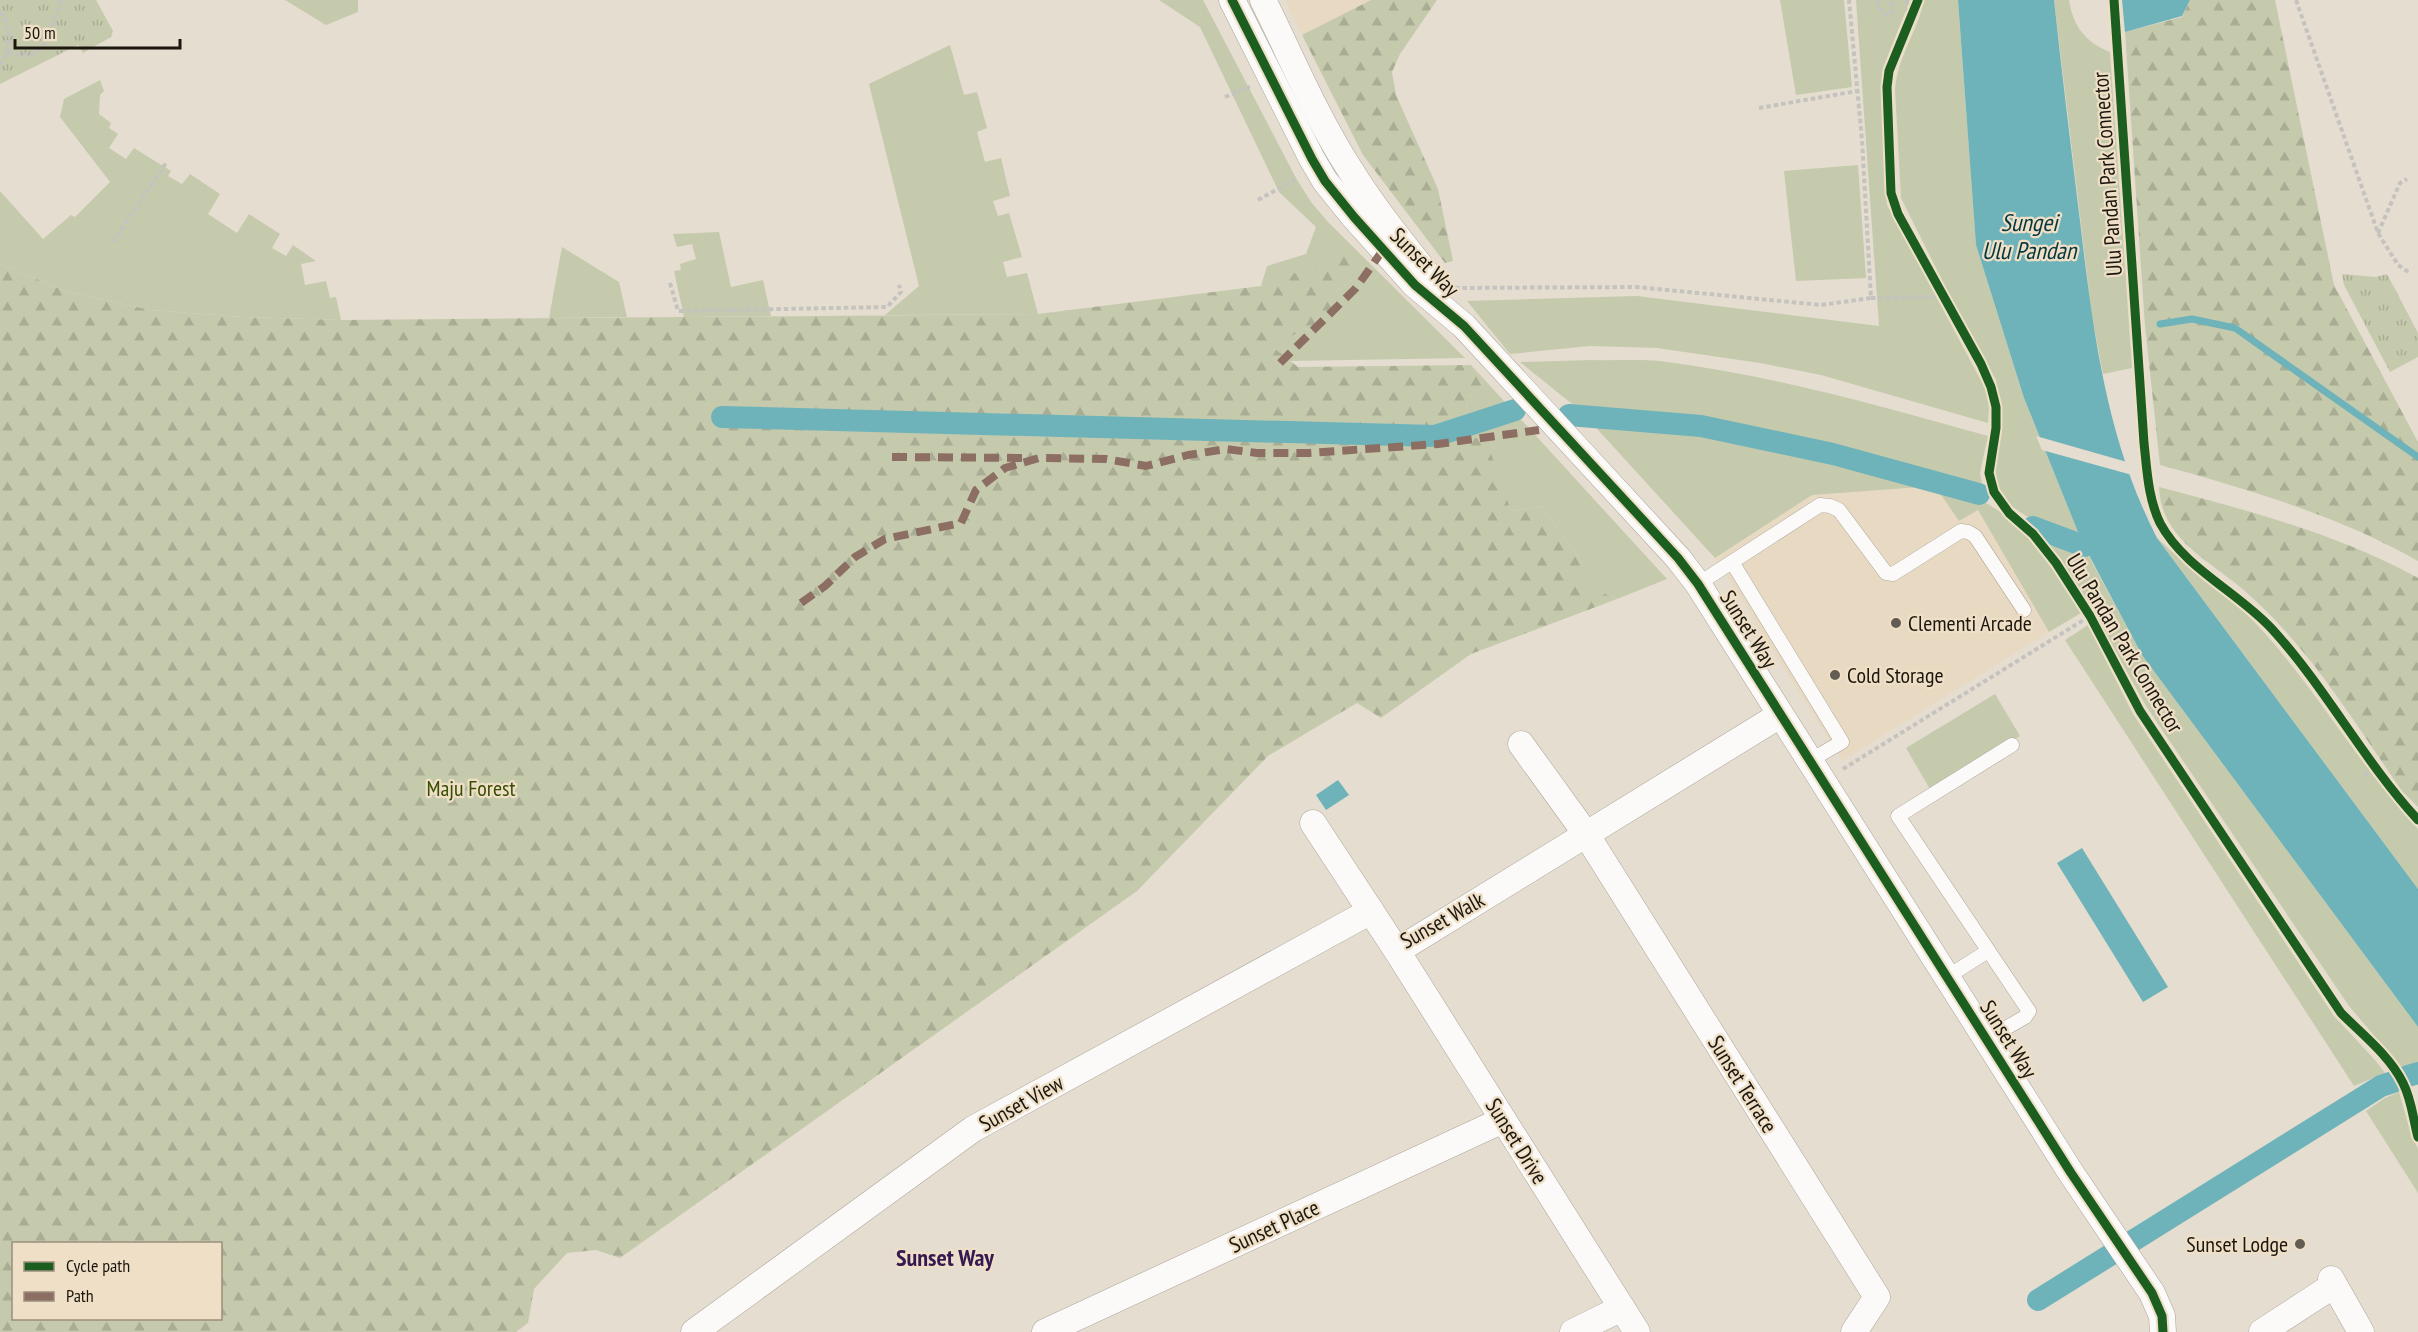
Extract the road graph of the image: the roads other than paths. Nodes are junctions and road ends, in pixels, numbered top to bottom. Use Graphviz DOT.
graph roads {
  1 [pos="1232,0"];
  2 [pos="1263,0"];
  3 [pos="1464,326"];
  4 [pos="1732,562"];
  5 [pos="1698,584"];
  6 [pos="2024,610"];
  7 [pos="1780,715"];
  8 [pos="1521,744"];
  9 [pos="2012,745"];
  10 [pos="1809,761"];
  11 [pos="1313,823"];
  12 [pos="1586,834"];
  13 [pos="1371,911"];
  14 [pos="1397,951"];
  15 [pos="1988,951"];
  16 [pos="1947,977"];
  17 [pos="1987,1039"];
  18 [pos="1503,1120"];
  19 [pos="1622,1308"];
  20 [pos="694,1332"];
  21 [pos="1045,1332"];
  22 [pos="1573,1332"];
  23 [pos="1637,1332"];
  24 [pos="1854,1332"];
  25 [pos="2163,1332"];
  26 [pos="2262,1332"];
  27 [pos="2361,1332"];
  1 -- 3 [label="street, Sunset Way"];
  2 -- 3 [label="street, Sunset Way"];
  3 -- 5 [label="street, Sunset Way"];
  4 -- 5 [label="lane"];
  4 -- 6 [label="lane"];
  4 -- 10 [label="lane"];
  5 -- 7 [label="street, Sunset Way"];
  7 -- 10 [label="street, Sunset Way"];
  7 -- 12 [label="street, Sunset Walk"];
  8 -- 12 [label="street"];
  9 -- 15 [label="lane"];
  10 -- 16 [label="street, Sunset Way"];
  11 -- 13 [label="street, Sunset Walk"];
  12 -- 14 [label="street, Sunset Walk"];
  12 -- 24 [label="street, Sunset Terrace"];
  13 -- 14 [label="street, Sunset Walk"];
  13 -- 20 [label="street, Sunset View"];
  14 -- 18 [label="street, Sunset Drive"];
  15 -- 16 [label="lane"];
  15 -- 17 [label="lane"];
  16 -- 17 [label="street, Sunset Way"];
  17 -- 25 [label="street, Sunset Way"];
  18 -- 19 [label="street, Sunset Drive"];
  18 -- 21 [label="street, Sunset Place"];
  19 -- 22 [label="street"];
  19 -- 23 [label="street, Sunset Drive"];
  26 -- 27 [label="street"];
}
